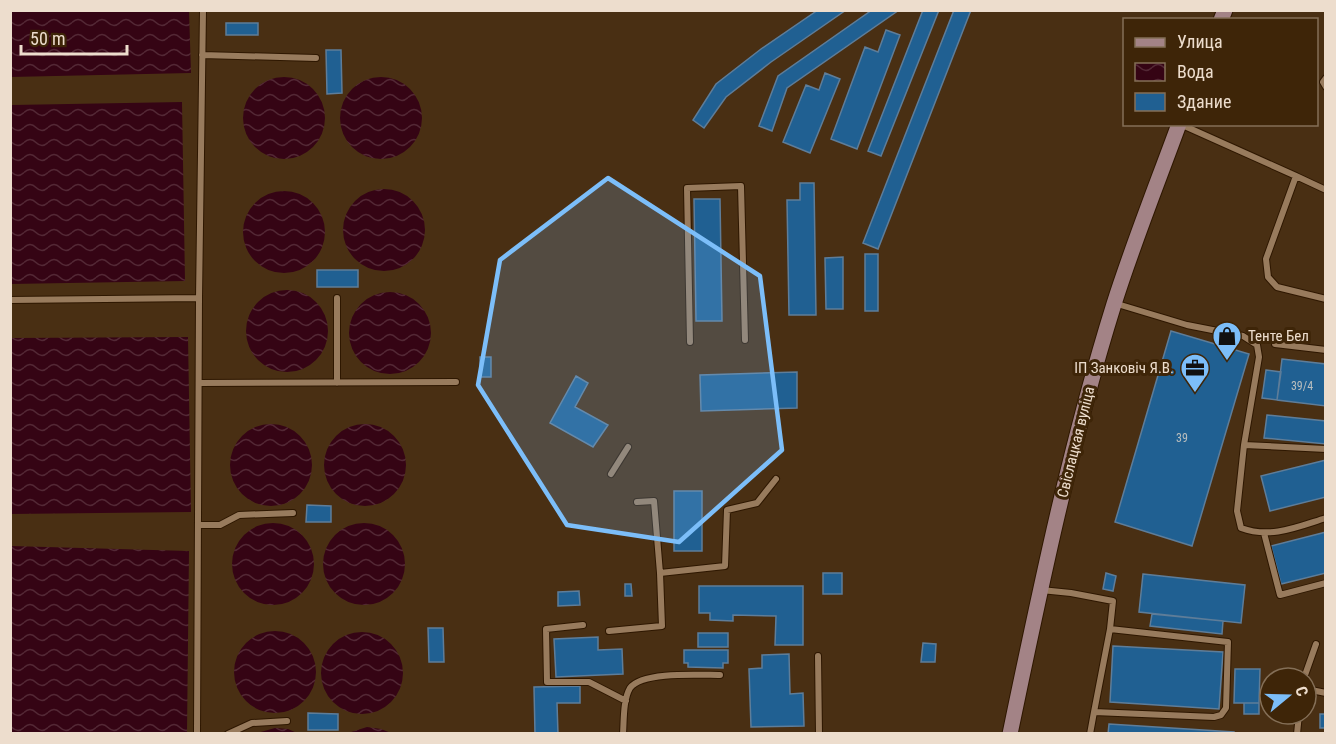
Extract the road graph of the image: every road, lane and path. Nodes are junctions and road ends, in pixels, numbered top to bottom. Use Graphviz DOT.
graph roads {
  1 [pos="203,10"];
  2 [pos="202,55"];
  3 [pos="316,58"];
  4 [pos="1326,78"];
  5 [pos="1326,87"];
  6 [pos="1179,126"];
  7 [pos="1184,126"];
  8 [pos="1296,176"];
  9 [pos="1326,190"];
  10 [pos="199,298"];
  11 [pos="337,298"];
  12 [pos="1326,299"];
  13 [pos="10,300"];
  14 [pos="1114,303"];
  15 [pos="744,340"];
  16 [pos="690,342"];
  17 [pos="1275,344"];
  18 [pos="1326,350"];
  19 [pos="337,382"];
  20 [pos="456,382"];
  21 [pos="198,383"];
  22 [pos="1244,445"];
  23 [pos="628,447"];
  24 [pos="1326,449"];
  25 [pos="611,474"];
  26 [pos="776,479"];
  27 [pos="637,502"];
  28 [pos="293,513"];
  29 [pos="1326,519"];
  30 [pos="198,525"];
  31 [pos="1264,533"];
  32 [pos="660,573"];
  33 [pos="1326,583"];
  34 [pos="1040,590"];
  35 [pos="583,625"];
  36 [pos="1110,628"];
  37 [pos="609,631"];
  38 [pos="1316,644"];
  39 [pos="818,656"];
  40 [pos="1308,666"];
  41 [pos="720,675"];
  42 [pos="626,701"];
  43 [pos="1094,712"];
  44 [pos="287,721"];
  45 [pos="197,734"];
  46 [pos="228,734"];
  47 [pos="623,734"];
  48 [pos="819,734"];
  49 [pos="1010,734"];
  50 [pos="1090,734"];
  1 -- 2 [label="lane"];
  2 -- 3 [label="lane"];
  2 -- 10 [label="lane"];
  4 -- 5 [label="lane"];
  6 -- 14 [label="street, Свіслацкая вуліца"];
  7 -- 8 [label="lane"];
  8 -- 9 [label="lane"];
  8 -- 12 [label="lane"];
  10 -- 13 [label="lane"];
  10 -- 21 [label="lane"];
  11 -- 19 [label="lane"];
  14 -- 22 [label="lane"];
  14 -- 34 [label="street, Свіслацкая вуліца"];
  15 -- 16 [label="lane"];
  17 -- 18 [label="lane"];
  19 -- 20 [label="lane"];
  19 -- 21 [label="lane"];
  21 -- 30 [label="lane"];
  22 -- 24 [label="lane"];
  22 -- 31 [label="lane"];
  23 -- 25 [label="lane"];
  26 -- 32 [label="lane"];
  27 -- 32 [label="lane"];
  28 -- 30 [label="lane"];
  29 -- 31 [label="lane"];
  30 -- 45 [label="lane"];
  31 -- 33 [label="lane"];
  32 -- 37 [label="lane"];
  34 -- 36 [label="lane"];
  34 -- 49 [label="street, Свіслацкая вуліца"];
  35 -- 42 [label="lane"];
  36 -- 43 [label="lane"];
  36 -- 43 [label="lane"];
  38 -- 40 [label="lane"];
  39 -- 48 [label="lane"];
  41 -- 42 [label="lane"];
  42 -- 47 [label="lane"];
  43 -- 50 [label="lane"];
  44 -- 46 [label="lane"];
}
